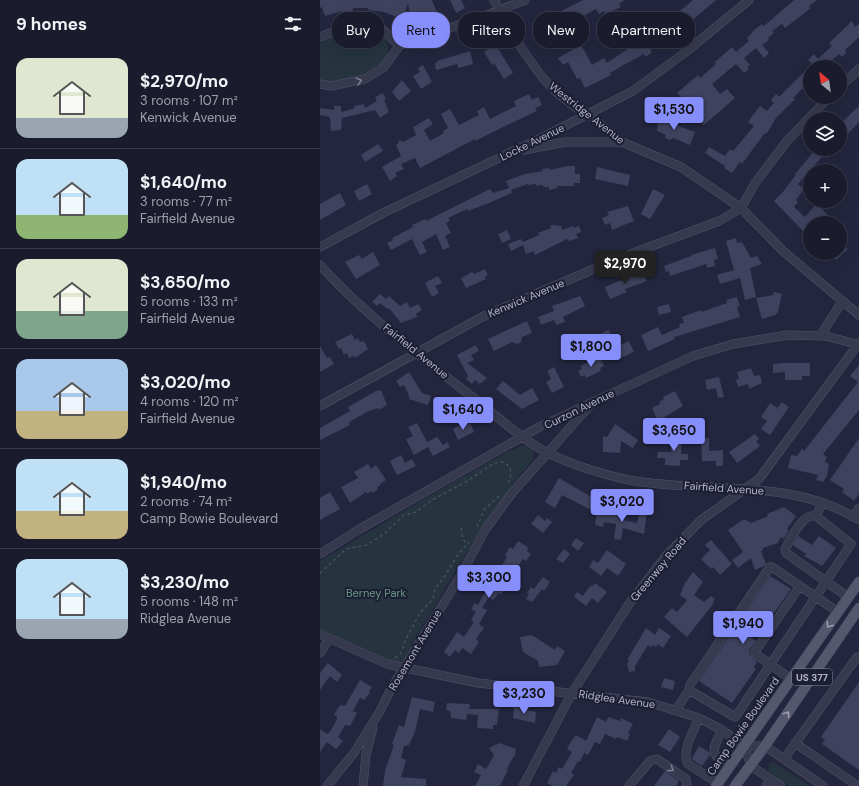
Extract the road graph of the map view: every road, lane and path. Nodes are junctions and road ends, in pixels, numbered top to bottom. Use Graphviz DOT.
graph roads {
  1 [pos="494,0"];
  2 [pos="525,0"];
  3 [pos="749,0"];
  4 [pos="500,10"];
  5 [pos="450,28"];
  6 [pos="320,37"];
  7 [pos="392,39"];
  8 [pos="398,48"];
  9 [pos="859,68"];
  10 [pos="847,80"];
  11 [pos="320,84"];
  12 [pos="822,104"];
  13 [pos="588,114"];
  14 [pos="622,142"];
  15 [pos="513,152"];
  16 [pos="741,208"];
  17 [pos="320,247"];
  18 [pos="320,265"];
  19 [pos="842,302"];
  20 [pos="859,315"];
  21 [pos="820,336"];
  22 [pos="859,344"];
  23 [pos="418,352"];
  24 [pos="593,402"];
  25 [pos="320,406"];
  26 [pos="524,436"];
  27 [pos="548,454"];
  28 [pos="747,488"];
  29 [pos="822,503"];
  30 [pos="859,508"];
  31 [pos="816,516"];
  32 [pos="856,519"];
  33 [pos="461,528"];
  34 [pos="475,534"];
  35 [pos="471,539"];
  36 [pos="467,544"];
  37 [pos="475,549"];
  38 [pos="320,554"];
  39 [pos="320,574"];
  40 [pos="825,581"];
  41 [pos="859,582"];
  42 [pos="800,586"];
  43 [pos="816,597"];
  44 [pos="848,597"];
  45 [pos="859,608"];
  46 [pos="838,612"];
  47 [pos="320,634"];
  48 [pos="329,639"];
  49 [pos="320,653"];
  50 [pos="858,656"];
  51 [pos="392,660"];
  52 [pos="770,665"];
  53 [pos="403,668"];
  54 [pos="791,678"];
  55 [pos="689,690"];
  56 [pos="572,693"];
  57 [pos="676,710"];
  58 [pos="380,711"];
  59 [pos="699,718"];
  60 [pos="722,730"];
  61 [pos="795,743"];
  62 [pos="744,746"];
  63 [pos="765,746"];
  64 [pos="784,759"];
  65 [pos="731,765"];
  66 [pos="751,766"];
  67 [pos="768,782"];
  68 [pos="687,785"];
  69 [pos="717,785"];
  70 [pos="328,786"];
  71 [pos="363,786"];
  72 [pos="523,786"];
  73 [pos="629,786"];
  74 [pos="735,786"];
  75 [pos="780,786"];
  76 [pos="823,786"];
  77 [pos="858,786"];
  1 -- 4 [label="street, Westridge Avenue"];
  2 -- 4 [label="street"];
  3 -- 13 [label="street, Locke Avenue"];
  4 -- 5 [label="street"];
  4 -- 13 [label="street, Westridge Avenue"];
  6 -- 7 [label="street"];
  11 -- 8 [label="street, one-way"];
  9 -- 10 [label="street"];
  12 -- 16 [label="street, Kenwick Avenue"];
  13 -- 14 [label="street, Westridge Avenue"];
  13 -- 15 [label="street, Locke Avenue"];
  14 -- 15 [label="street"];
  14 -- 16 [label="street, Westridge Avenue"];
  15 -- 17 [label="street, Locke Avenue"];
  16 -- 19 [label="street, Westridge Avenue"];
  16 -- 23 [label="street, Kenwick Avenue"];
  18 -- 23 [label="street, Fairfield Avenue"];
  19 -- 20 [label="street, Westridge Avenue"];
  19 -- 21 [label="street"];
  21 -- 22 [label="street, Curzon Avenue"];
  21 -- 24 [label="street, Curzon Avenue"];
  22 -- 28 [label="street, Greenway Road"];
  23 -- 25 [label="street, Kenwick Avenue"];
  23 -- 26 [label="street, Fairfield Avenue"];
  24 -- 26 [label="street, Curzon Avenue"];
  24 -- 27 [label="street, Rosemont Avenue"];
  26 -- 27 [label="street, Fairfield Avenue"];
  26 -- 38 [label="street, Curzon Avenue"];
  27 -- 28 [label="street, Fairfield Avenue"];
  27 -- 37 [label="street, Rosemont Avenue"];
  28 -- 29 [label="street, Fairfield Avenue"];
  28 -- 56 [label="street, Greenway Road"];
  29 -- 31 [label="street"];
  29 -- 32 [label="street, Fairfield Avenue"];
  30 -- 32 [label="street"];
  31 -- 40 [label="street"];
  31 -- 40 [label="street"];
  33 -- 36 [label="path"];
  34 -- 39 [label="path"];
  35 -- 36 [label="path"];
  36 -- 37 [label="path"];
  36 -- 51 [label="path"];
  37 -- 53 [label="street, Rosemont Avenue"];
  40 -- 43 [label="street"];
  40 -- 44 [label="street"];
  41 -- 44 [label="main road, Camp Bowie Boulevard / US 377"];
  42 -- 43 [label="street"];
  42 -- 52 [label="street"];
  42 -- 55 [label="street"];
  43 -- 46 [label="street"];
  43 -- 52 [label="street"];
  44 -- 46 [label="main road, Camp Bowie Boulevard / US 377"];
  63 -- 45 [label="main road, US 377, one-way"];
  46 -- 54 [label="main road, Camp Bowie Boulevard / US 377, one-way"];
  47 -- 48 [label="street, Ridglea Avenue"];
  48 -- 49 [label="street"];
  48 -- 53 [label="street, Ridglea Avenue"];
  50 -- 61 [label="street"];
  52 -- 54 [label="street"];
  52 -- 55 [label="street"];
  53 -- 56 [label="street, Ridglea Avenue"];
  53 -- 58 [label="street, Rosemont Avenue"];
  54 -- 62 [label="main road, Camp Bowie Boulevard / US 377"];
  55 -- 57 [label="street"];
  56 -- 57 [label="street, Ridglea Avenue"];
  56 -- 72 [label="street, Greenway Road"];
  57 -- 59 [label="street, Ridglea Avenue"];
  58 -- 70 [label="street, Rosemont Avenue"];
  58 -- 71 [label="street"];
  59 -- 60 [label="street, Ridglea Avenue"];
  59 -- 69 [label="street"];
  60 -- 62 [label="street, Ridglea Avenue"];
  60 -- 65 [label="street"];
  61 -- 64 [label="street"];
  61 -- 77 [label="street"];
  62 -- 63 [label="street"];
  62 -- 65 [label="main road, Camp Bowie Boulevard / US 377"];
  62 -- 66 [label="street"];
  63 -- 64 [label="street"];
  63 -- 66 [label="main road, US 377"];
  64 -- 76 [label="street"];
  65 -- 69 [label="main road, Camp Bowie Boulevard / US 377"];
  66 -- 67 [label="street"];
  66 -- 74 [label="main road, US 377"];
  67 -- 75 [label="street"];
  73 -- 68 [label="street, one-way"];
}
